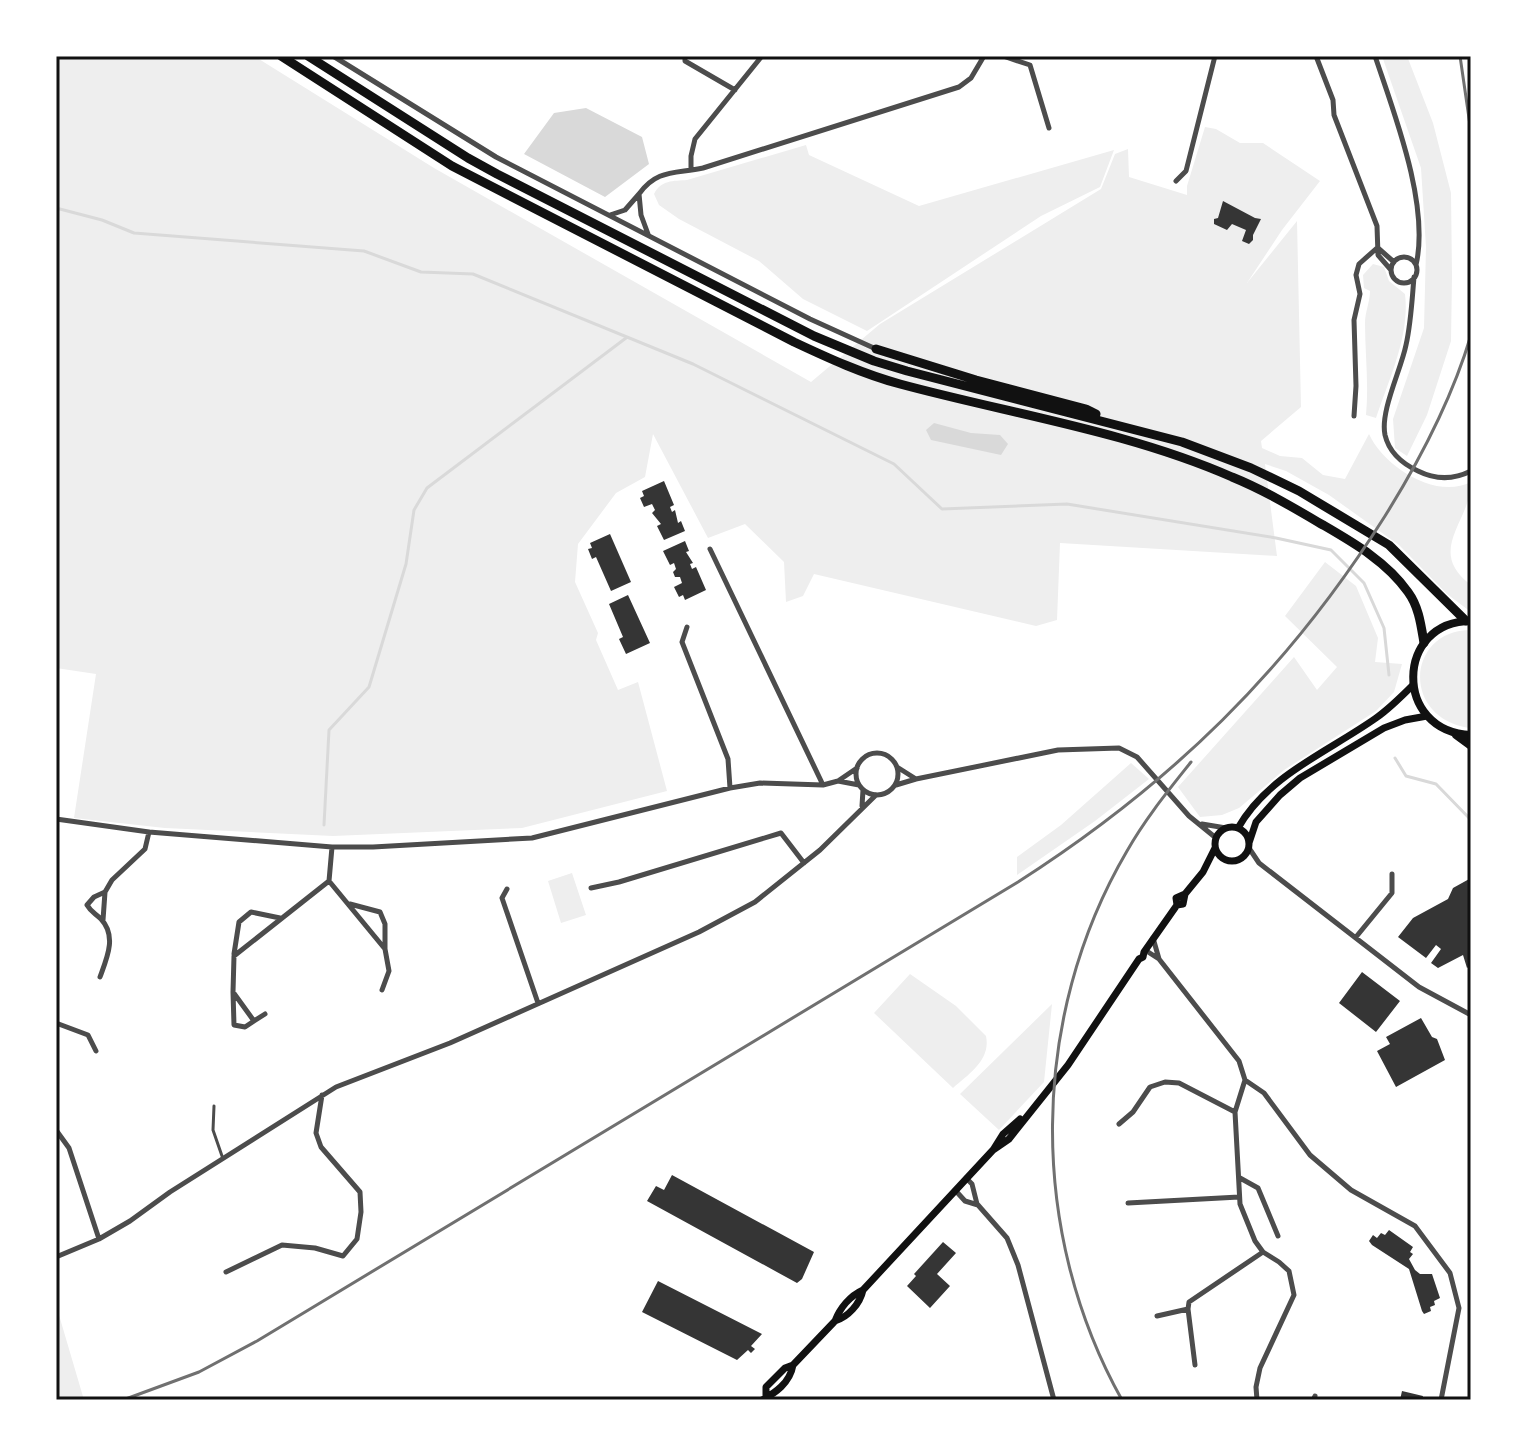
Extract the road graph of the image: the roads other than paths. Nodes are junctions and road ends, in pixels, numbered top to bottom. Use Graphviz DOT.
graph roads {
  1 [pos="281,56"];
  2 [pos="308,56"];
  3 [pos="333,56"];
  4 [pos="685,56"];
  5 [pos="762,56"];
  6 [pos="984,56"];
  7 [pos="1003,56"];
  8 [pos="1215,56"];
  9 [pos="1316,56"];
  10 [pos="1375,56"];
  11 [pos="340,58"];
  12 [pos="735,90"];
  13 [pos="1049,128"];
  14 [pos="691,170"];
  15 [pos="1176,181"];
  16 [pos="639,194"];
  17 [pos="609,215"];
  18 [pos="648,235"];
  19 [pos="1418,245"];
  20 [pos="1377,247"];
  21 [pos="1408,258"];
  22 [pos="1394,262"];
  23 [pos="1416,265"];
  24 [pos="1391,270"];
  25 [pos="1414,277"];
  26 [pos="1404,283"];
  27 [pos="1412,298"];
  28 [pos="876,349"];
  29 [pos="1354,416"];
  30 [pos="1110,422"];
  31 [pos="1471,471"];
  32 [pos="710,549"];
  33 [pos="1469,621"];
  34 [pos="687,627"];
  35 [pos="1424,643"];
  36 [pos="1413,685"];
  37 [pos="1427,716"];
  38 [pos="1452,732"];
  39 [pos="1471,735"];
  40 [pos="1471,746"];
  41 [pos="858,767"];
  42 [pos="897,767"];
  43 [pos="916,779"];
  44 [pos="838,781"];
  45 [pos="823,785"];
  46 [pos="895,785"];
  47 [pos="861,787"];
  48 [pos="730,788"];
  49 [pos="876,795"];
  50 [pos="862,806"];
  51 [pos="56,819"];
  52 [pos="1201,824"];
  53 [pos="1226,828"];
  54 [pos="1238,828"];
  55 [pos="149,832"];
  56 [pos="1216,838"];
  57 [pos="1249,845"];
  58 [pos="332,847"];
  59 [pos="1215,848"];
  60 [pos="1244,857"];
  61 [pos="1255,859"];
  62 [pos="1225,860"];
  63 [pos="804,863"];
  64 [pos="1203,872"];
  65 [pos="1392,874"];
  66 [pos="329,881"];
  67 [pos="591,888"];
  68 [pos="507,889"];
  69 [pos="105,892"];
  70 [pos="349,904"];
  71 [pos="281,919"];
  72 [pos="103,921"];
  73 [pos="1356,937"];
  74 [pos="1153,938"];
  75 [pos="385,949"];
  76 [pos="1143,954"];
  77 [pos="234,956"];
  78 [pos="1159,959"];
  79 [pos="100,977"];
  80 [pos="382,990"];
  81 [pos="233,992"];
  82 [pos="538,1003"];
  83 [pos="265,1014"];
  84 [pos="1471,1015"];
  85 [pos="254,1021"];
  86 [pos="56,1023"];
  87 [pos="96,1051"];
  88 [pos="1245,1080"];
  89 [pos="322,1094"];
  90 [pos="214,1106"];
  91 [pos="1235,1112"];
  92 [pos="1119,1124"];
  93 [pos="56,1130"];
  94 [pos="223,1158"];
  95 [pos="966,1178"];
  96 [pos="1240,1178"];
  97 [pos="955,1190"];
  98 [pos="1239,1197"];
  99 [pos="1128,1203"];
  100 [pos="978,1205"];
  101 [pos="1278,1236"];
  102 [pos="99,1239"];
  103 [pos="1263,1252"];
  104 [pos="56,1257"];
  105 [pos="226,1272"];
  106 [pos="1188,1309"];
  107 [pos="1157,1316"];
  108 [pos="1195,1365"];
  109 [pos="764,1398"];
  110 [pos="1054,1400"];
  111 [pos="1257,1400"];
  112 [pos="1441,1400"];
  1 -- 35 [label="highway"];
  2 -- 30 [label="highway"];
  3 -- 11 [label="street"];
  4 -- 12 [label="street"];
  5 -- 12 [label="street"];
  6 -- 14 [label="street"];
  7 -- 13 [label="street"];
  8 -- 15 [label="street"];
  9 -- 20 [label="street"];
  10 -- 19 [label="street"];
  11 -- 17 [label="street"];
  12 -- 14 [label="street"];
  14 -- 16 [label="street"];
  16 -- 17 [label="street"];
  16 -- 18 [label="street"];
  17 -- 18 [label="street"];
  18 -- 28 [label="street"];
  19 -- 21 [label="street"];
  19 -- 23 [label="street"];
  20 -- 22 [label="street"];
  20 -- 24 [label="street"];
  20 -- 29 [label="street"];
  21 -- 22 [label="street"];
  21 -- 23 [label="street"];
  22 -- 24 [label="street"];
  23 -- 25 [label="street"];
  24 -- 26 [label="street"];
  25 -- 26 [label="street"];
  25 -- 27 [label="street"];
  26 -- 27 [label="street"];
  27 -- 31 [label="street"];
  28 -- 30 [label="highway"];
  30 -- 33 [label="highway"];
  32 -- 45 [label="street"];
  33 -- 35 [label="main road"];
  34 -- 48 [label="street"];
  35 -- 36 [label="main road"];
  36 -- 37 [label="main road"];
  36 -- 54 [label="main road"];
  37 -- 38 [label="main road"];
  37 -- 57 [label="main road"];
  38 -- 39 [label="main road"];
  38 -- 40 [label="main road"];
  41 -- 42 [label="street"];
  41 -- 44 [label="street"];
  41 -- 47 [label="street"];
  42 -- 43 [label="street"];
  42 -- 46 [label="street"];
  43 -- 46 [label="street"];
  43 -- 52 [label="street"];
  44 -- 45 [label="street"];
  44 -- 47 [label="street"];
  45 -- 48 [label="street"];
  46 -- 49 [label="street"];
  47 -- 49 [label="street"];
  47 -- 50 [label="street"];
  48 -- 58 [label="street"];
  49 -- 50 [label="street"];
  50 -- 63 [label="street"];
  51 -- 55 [label="street"];
  52 -- 53 [label="street"];
  52 -- 56 [label="street"];
  53 -- 54 [label="main road"];
  53 -- 56 [label="main road"];
  54 -- 57 [label="main road"];
  55 -- 58 [label="street"];
  55 -- 69 [label="street"];
  56 -- 59 [label="main road"];
  57 -- 60 [label="main road"];
  57 -- 61 [label="street"];
  58 -- 66 [label="street"];
  59 -- 62 [label="main road"];
  59 -- 64 [label="main road"];
  60 -- 61 [label="street"];
  60 -- 62 [label="main road"];
  61 -- 73 [label="street"];
  62 -- 64 [label="main road"];
  63 -- 67 [label="street"];
  63 -- 82 [label="street"];
  64 -- 74 [label="main road"];
  65 -- 73 [label="street"];
  66 -- 70 [label="street"];
  66 -- 71 [label="street"];
  68 -- 82 [label="street"];
  69 -- 72 [label="street"];
  69 -- 72 [label="street"];
  70 -- 75 [label="street"];
  70 -- 75 [label="street"];
  71 -- 77 [label="street"];
  71 -- 77 [label="street"];
  72 -- 79 [label="street"];
  73 -- 84 [label="street"];
  74 -- 76 [label="main road"];
  74 -- 78 [label="street"];
  75 -- 80 [label="street"];
  76 -- 78 [label="street"];
  76 -- 95 [label="main road"];
  77 -- 81 [label="street"];
  78 -- 88 [label="street"];
  81 -- 85 [label="street"];
  81 -- 85 [label="street"];
  82 -- 89 [label="street"];
  83 -- 85 [label="street"];
  86 -- 87 [label="street"];
  88 -- 91 [label="street"];
  88 -- 112 [label="street"];
  89 -- 94 [label="street"];
  89 -- 105 [label="street"];
  90 -- 94 [label="lane"];
  91 -- 92 [label="street"];
  91 -- 96 [label="street"];
  93 -- 102 [label="street"];
  94 -- 102 [label="street"];
  95 -- 97 [label="main road"];
  95 -- 100 [label="street"];
  96 -- 98 [label="street"];
  96 -- 101 [label="street"];
  97 -- 100 [label="street"];
  97 -- 109 [label="main road"];
  98 -- 99 [label="street"];
  98 -- 103 [label="street"];
  100 -- 110 [label="street"];
  102 -- 104 [label="street"];
  103 -- 106 [label="street"];
  103 -- 111 [label="street"];
  106 -- 107 [label="street"];
  106 -- 108 [label="street"];
}
